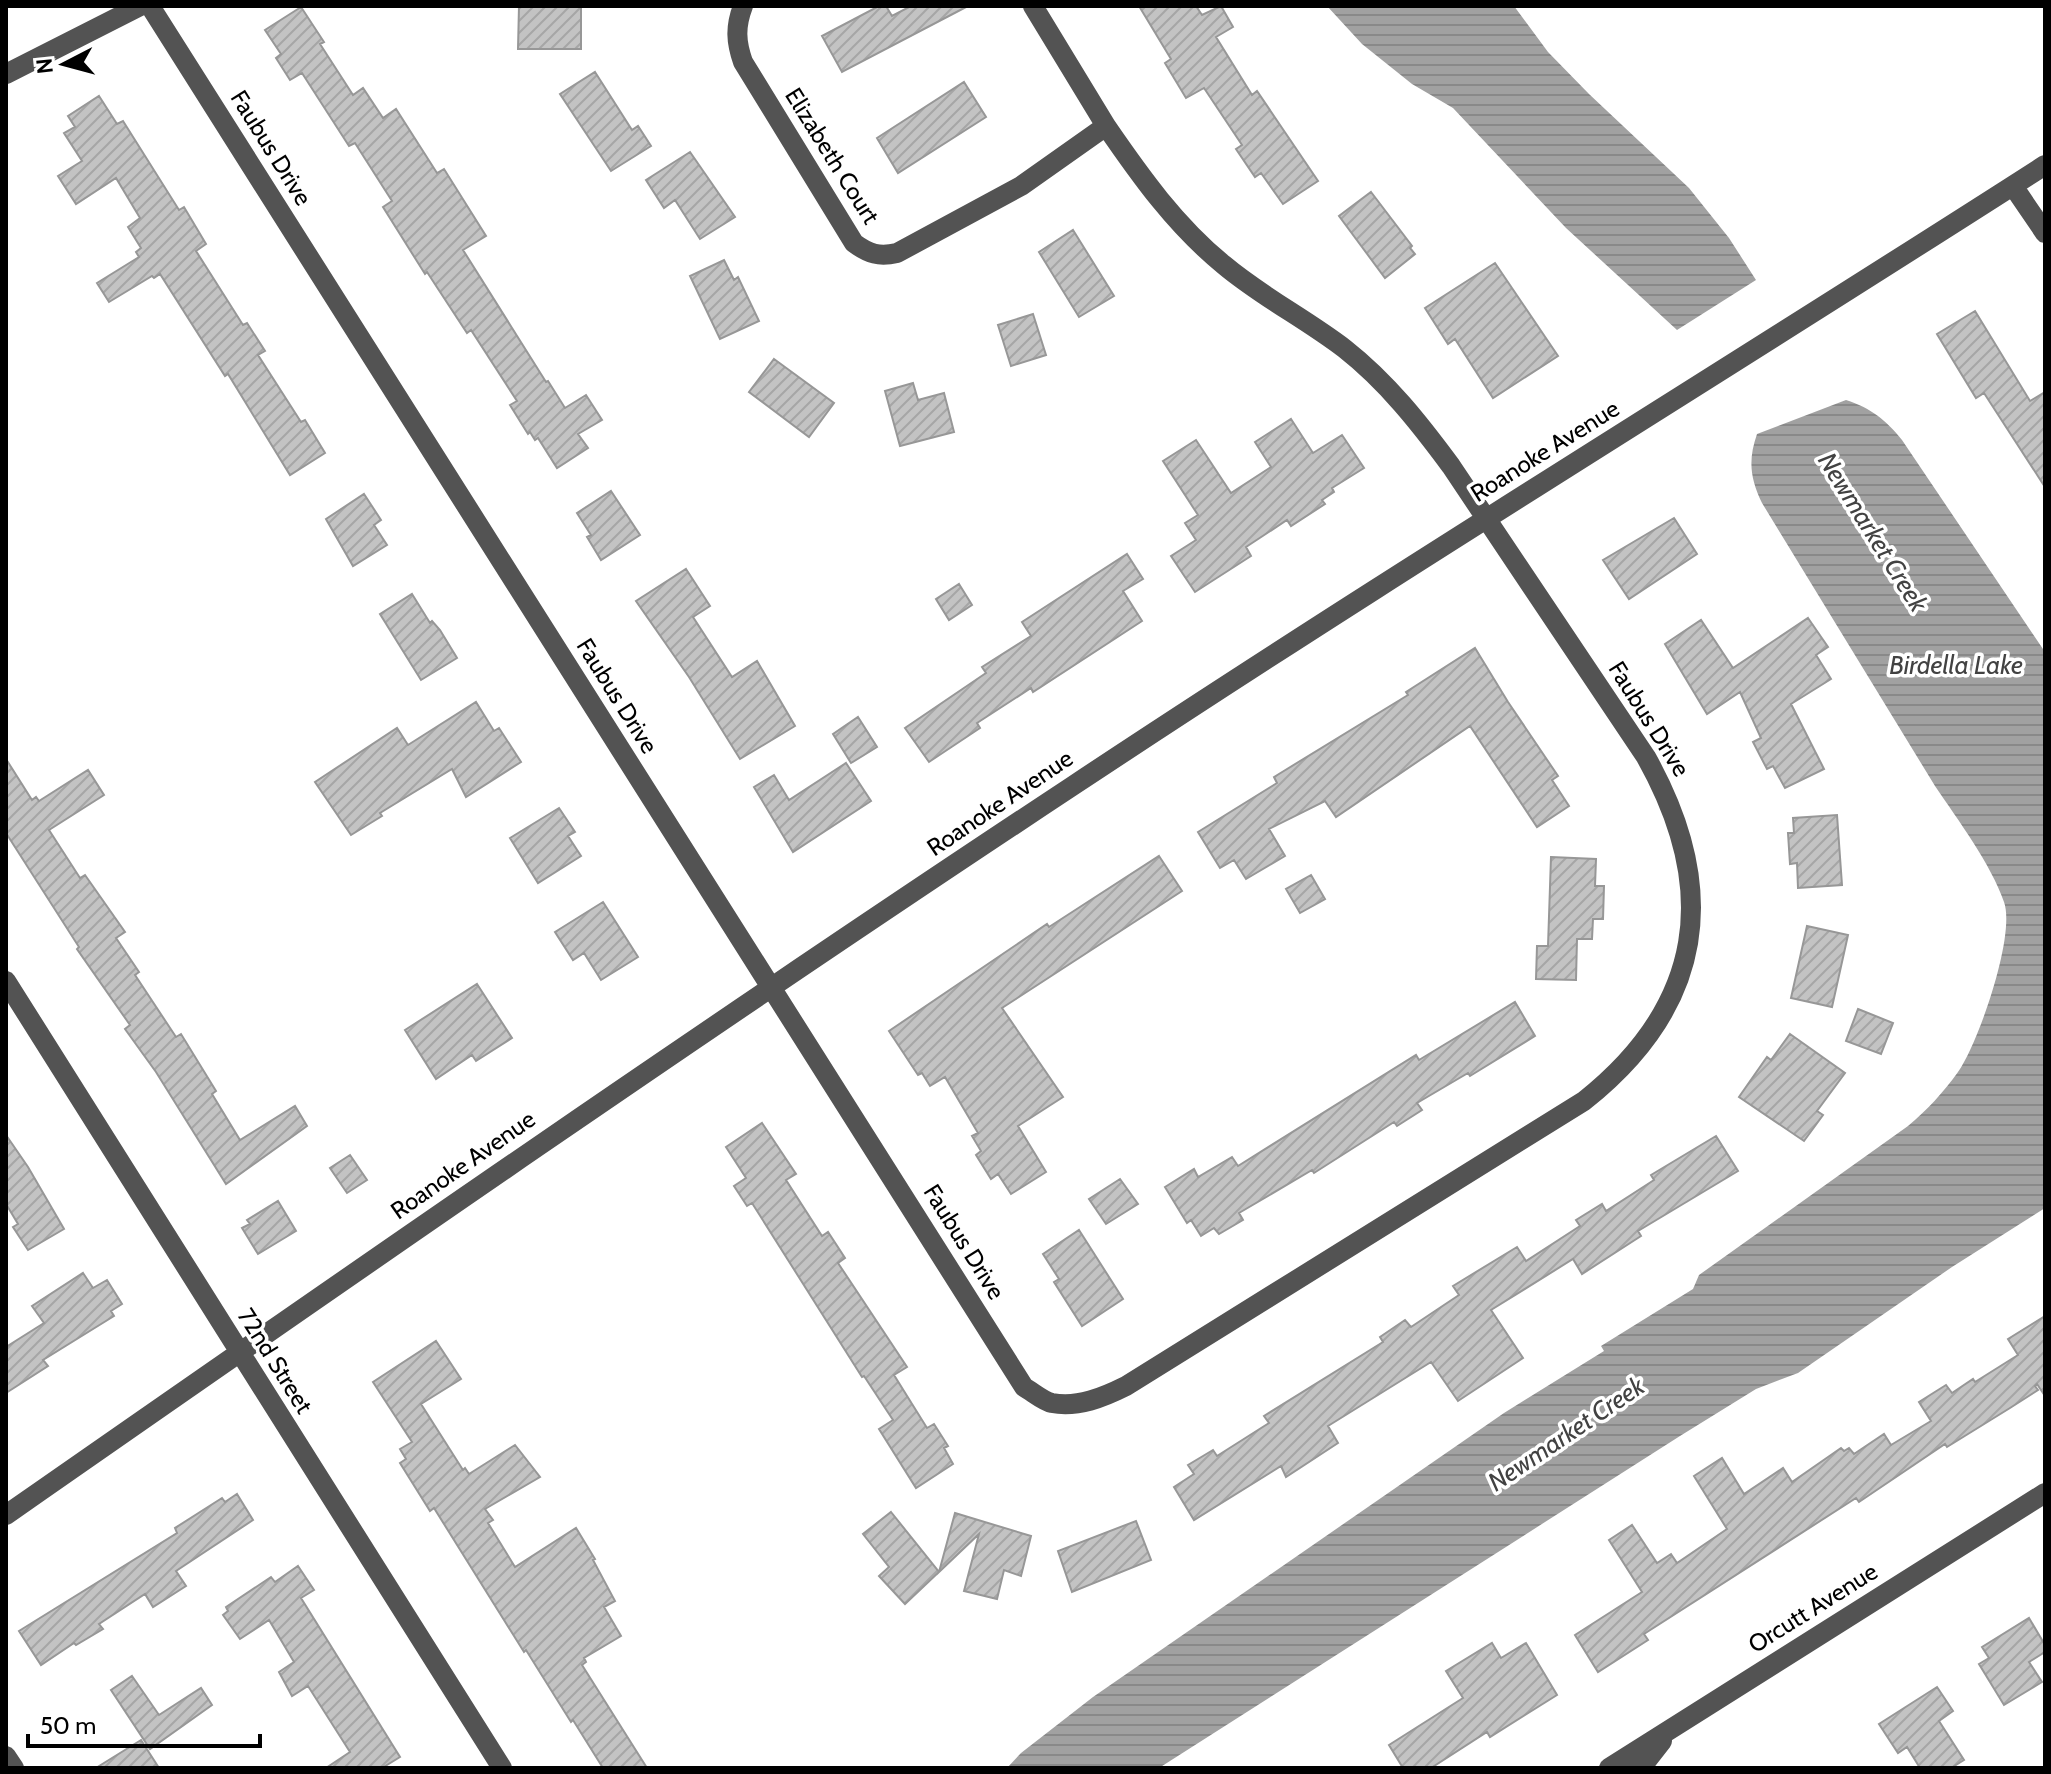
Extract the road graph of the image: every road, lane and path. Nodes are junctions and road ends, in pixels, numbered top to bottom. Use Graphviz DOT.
graph roads {
  1 [pos="140,6"];
  2 [pos="150,6"];
  3 [pos="743,6"];
  4 [pos="1033,6"];
  5 [pos="6,74"];
  6 [pos="1106,126"];
  7 [pos="2045,165"];
  8 [pos="2013,186"];
  9 [pos="2045,233"];
  10 [pos="1486,519"];
  11 [pos="6,981"];
  12 [pos="773,987"];
  13 [pos="239,1353"];
  14 [pos="2045,1493"];
  15 [pos="6,1515"];
  16 [pos="1672,1728"];
  17 [pos="6,1756"];
  18 [pos="14,1768"];
  19 [pos="502,1768"];
  20 [pos="1609,1768"];
  21 [pos="1641,1768"];
  1 -- 5 [label="street"];
  2 -- 12 [label="street, Faubus Drive"];
  3 -- 6 [label="street, Elizabeth Court"];
  4 -- 6 [label="street"];
  6 -- 10 [label="street"];
  7 -- 8 [label="street, Roanoke Avenue"];
  8 -- 9 [label="street"];
  8 -- 10 [label="street, Roanoke Avenue"];
  10 -- 12 [label="street, Roanoke Avenue"];
  10 -- 12 [label="street, Faubus Drive"];
  11 -- 13 [label="street, 72nd Street"];
  12 -- 13 [label="street, Roanoke Avenue"];
  13 -- 15 [label="street, Roanoke Avenue"];
  13 -- 19 [label="street, 72nd Street"];
  14 -- 16 [label="street, Orcutt Avenue"];
  16 -- 20 [label="street, Orcutt Avenue"];
  16 -- 21 [label="street"];
  17 -- 18 [label="street"];
}
